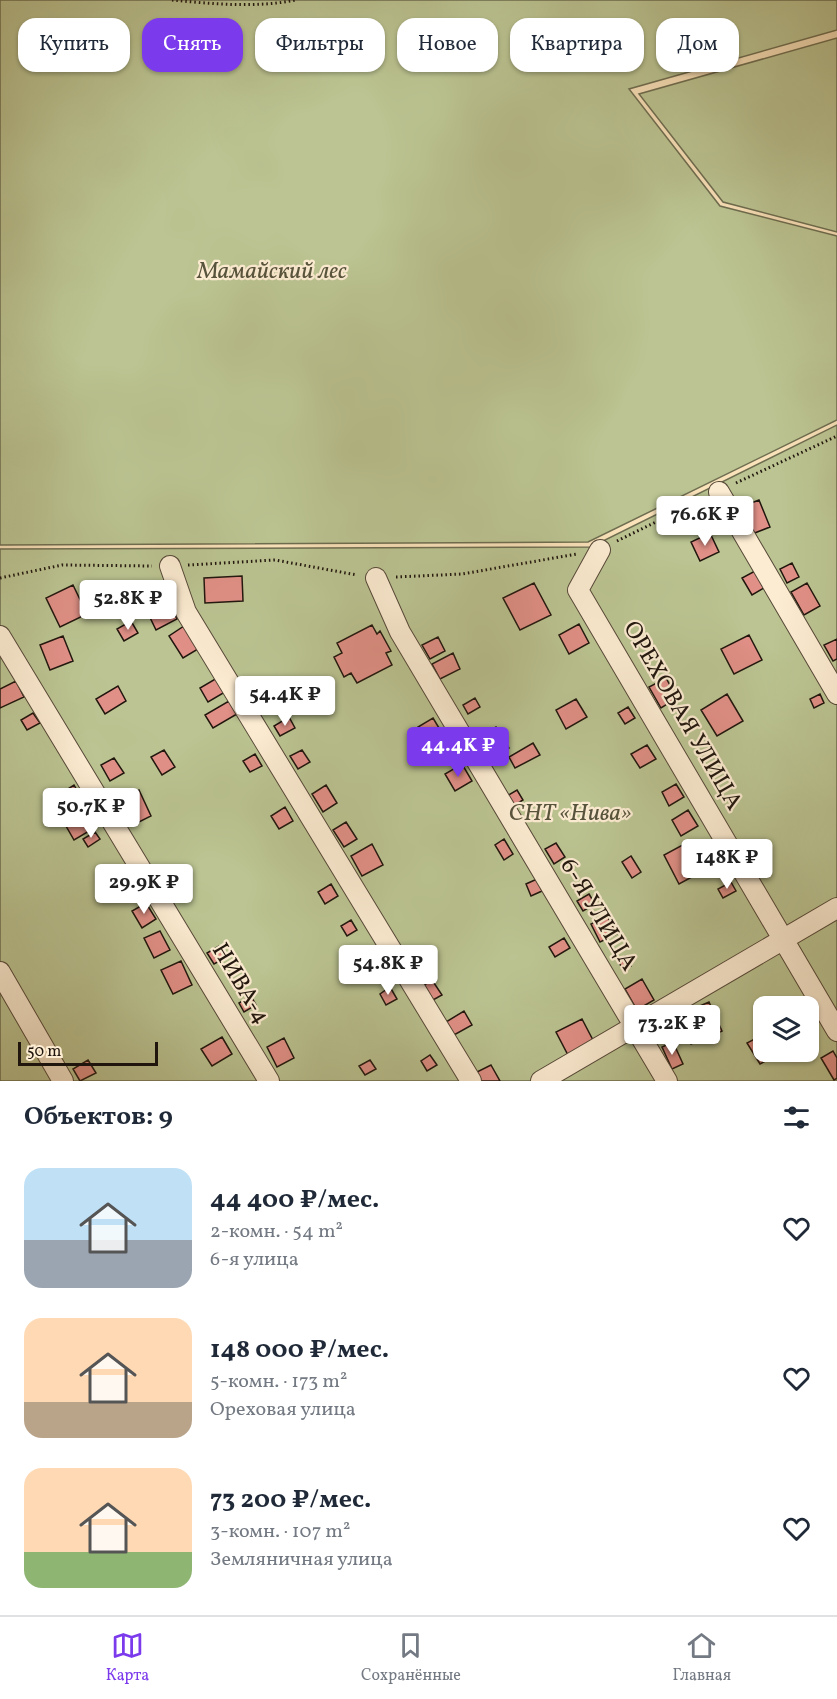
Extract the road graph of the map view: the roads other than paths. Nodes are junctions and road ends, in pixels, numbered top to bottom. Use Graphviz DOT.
graph roads {
  1 [pos="719,492"];
  2 [pos="600,550"];
  3 [pos="170,566"];
  4 [pos="376,578"];
  5 [pos="0,636"];
  6 [pos="837,694"];
  7 [pos="837,908"];
  8 [pos="783,940"];
  9 [pos="0,972"];
  10 [pos="634,1027"];
  11 [pos="837,1031"];
  12 [pos="63,1081"];
  13 [pos="269,1081"];
  14 [pos="471,1081"];
  15 [pos="541,1081"];
  16 [pos="667,1081"];
  1 -- 6 [label="street"];
  2 -- 8 [label="street, ОРЕХОВАЯ УЛИЦА"];
  3 -- 14 [label="street"];
  4 -- 10 [label="street, 6-Я УЛИЦА"];
  5 -- 13 [label="street, НИВА-4"];
  7 -- 8 [label="street"];
  8 -- 10 [label="street"];
  8 -- 11 [label="street, ОРЕХОВАЯ УЛИЦА"];
  9 -- 12 [label="street"];
  10 -- 15 [label="street"];
  10 -- 16 [label="street, 6-Я УЛИЦА"];
}
